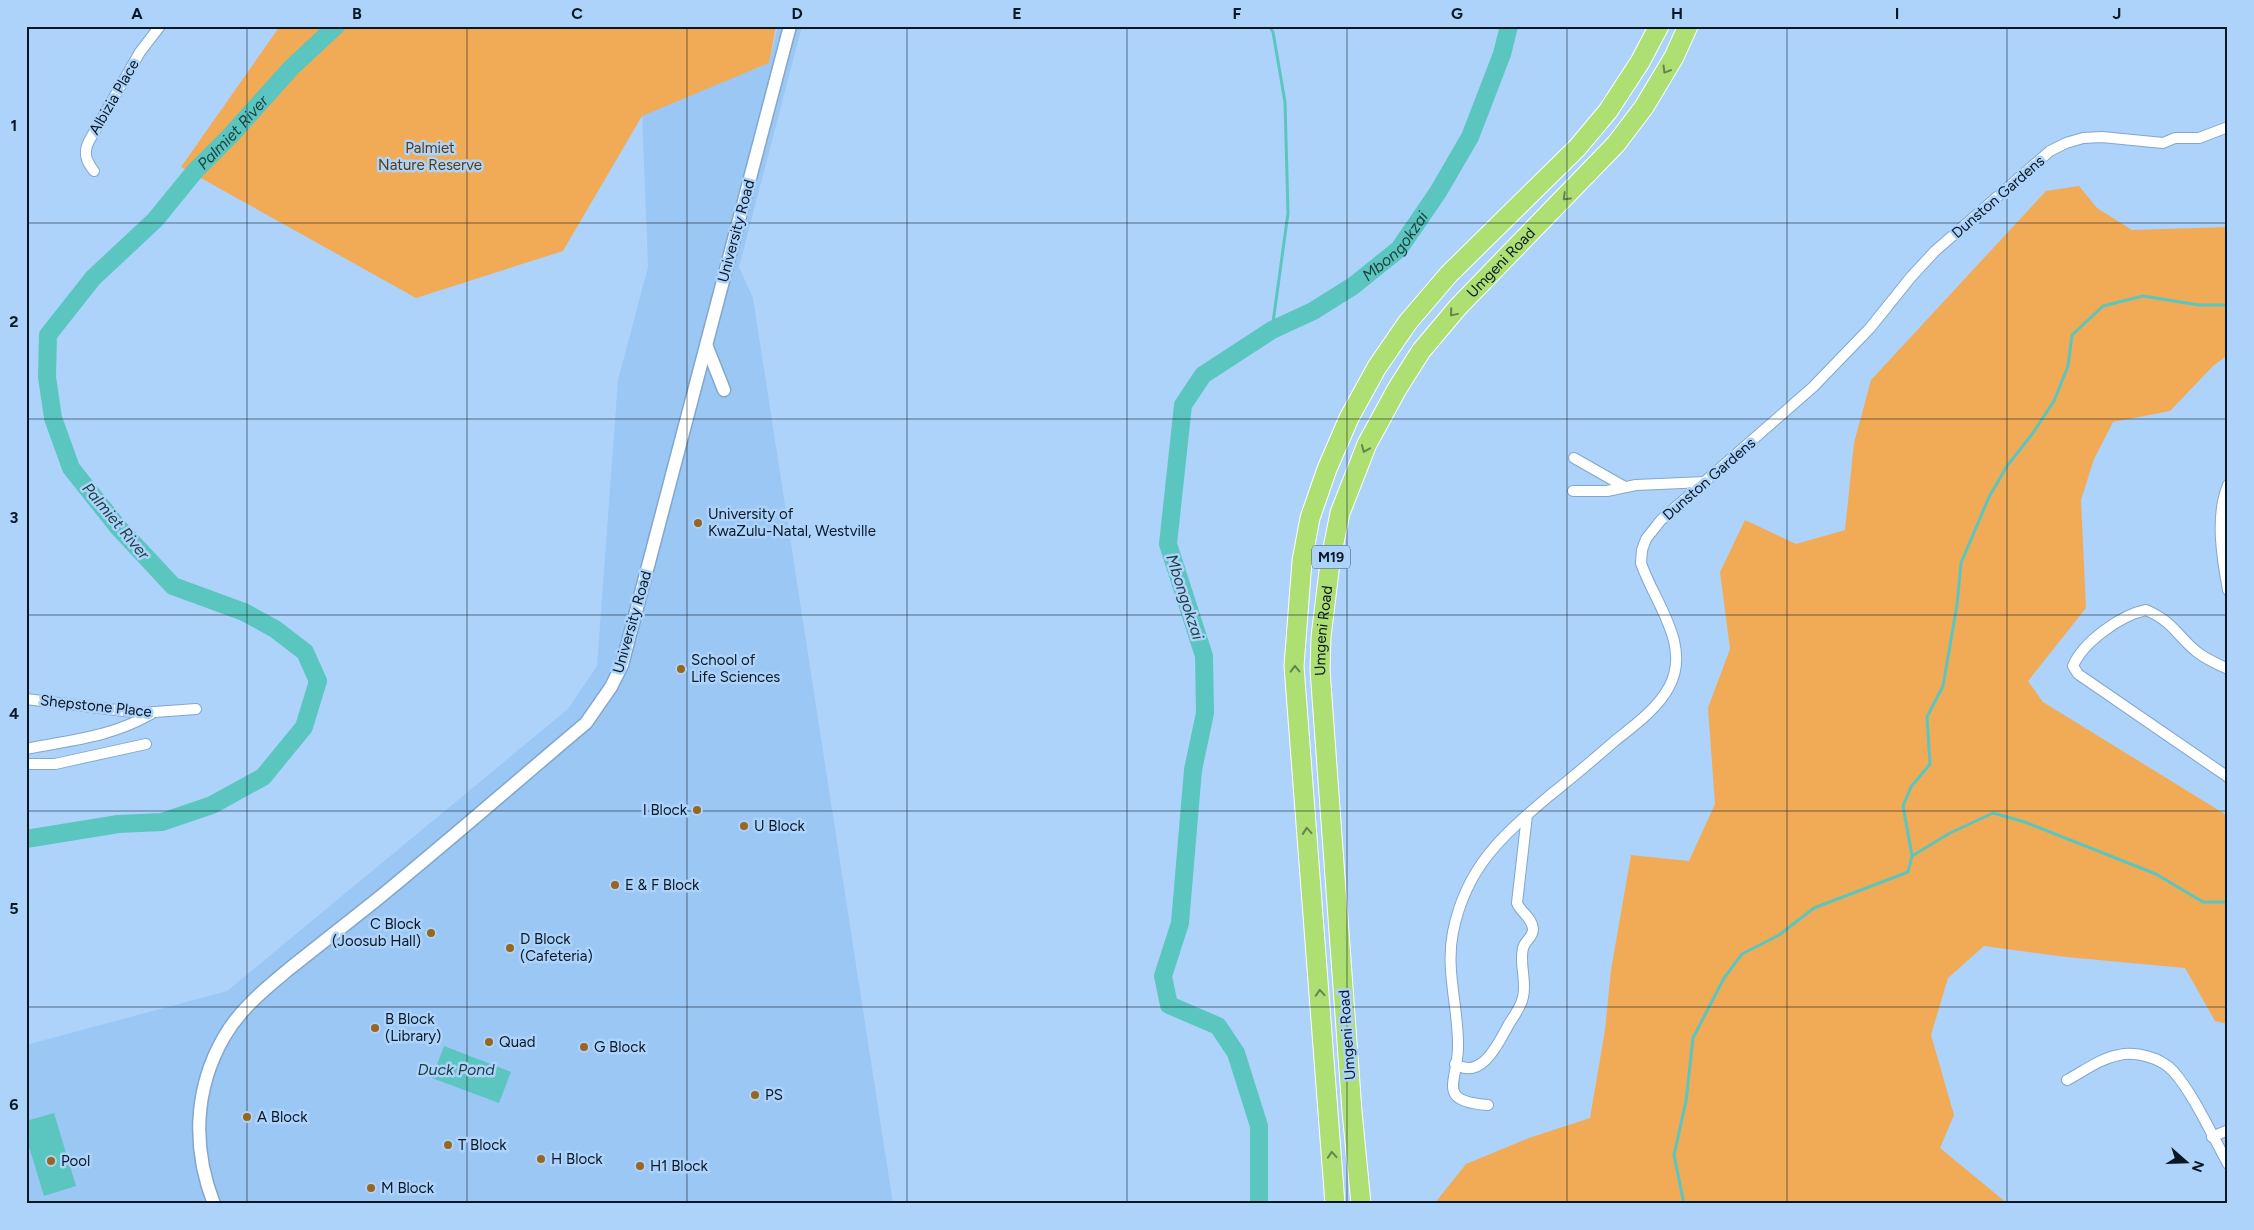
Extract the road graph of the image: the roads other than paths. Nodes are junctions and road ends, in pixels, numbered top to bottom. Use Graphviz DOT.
graph roads {
  1 [pos="160,26"];
  2 [pos="790,26"];
  3 [pos="1659,26"];
  4 [pos="1688,26"];
  5 [pos="2228,127"];
  6 [pos="94,170"];
  7 [pos="707,347"];
  8 [pos="724,390"];
  9 [pos="1574,458"];
  10 [pos="1705,482"];
  11 [pos="2228,485"];
  12 [pos="1625,487"];
  13 [pos="1573,491"];
  14 [pos="2228,590"];
  15 [pos="2228,668"];
  16 [pos="26,699"];
  17 [pos="196,709"];
  18 [pos="152,713"];
  19 [pos="146,744"];
  20 [pos="26,749"];
  21 [pos="26,764"];
  22 [pos="2228,777"];
  23 [pos="1527,815"];
  24 [pos="1455,1064"];
  25 [pos="2068,1080"];
  26 [pos="1488,1105"];
  27 [pos="2228,1130"];
  28 [pos="2212,1137"];
  29 [pos="2228,1164"];
  30 [pos="214,1204"];
  31 [pos="1335,1204"];
  32 [pos="1361,1204"];
  1 -- 6 [label="street, Albizia Place"];
  2 -- 7 [label="street, University Road"];
  31 -- 3 [label="highway, Umgeni Road / M19, one-way"];
  4 -- 32 [label="highway, Umgeni Road / M19, one-way"];
  5 -- 10 [label="street, Dunston Gardens"];
  7 -- 8 [label="street"];
  7 -- 30 [label="street, University Road"];
  9 -- 12 [label="street"];
  10 -- 12 [label="street"];
  10 -- 23 [label="street, Dunston Gardens"];
  11 -- 14 [label="street"];
  12 -- 13 [label="street"];
  15 -- 22 [label="street"];
  16 -- 18 [label="street, Shepstone Place"];
  17 -- 18 [label="street, Shepstone Place"];
  18 -- 20 [label="street"];
  19 -- 21 [label="street"];
  23 -- 24 [label="street, Dunston Gardens"];
  23 -- 24 [label="street"];
  24 -- 26 [label="street, Dunston Gardens"];
  25 -- 28 [label="street"];
  27 -- 28 [label="street"];
  28 -- 29 [label="street"];
}
